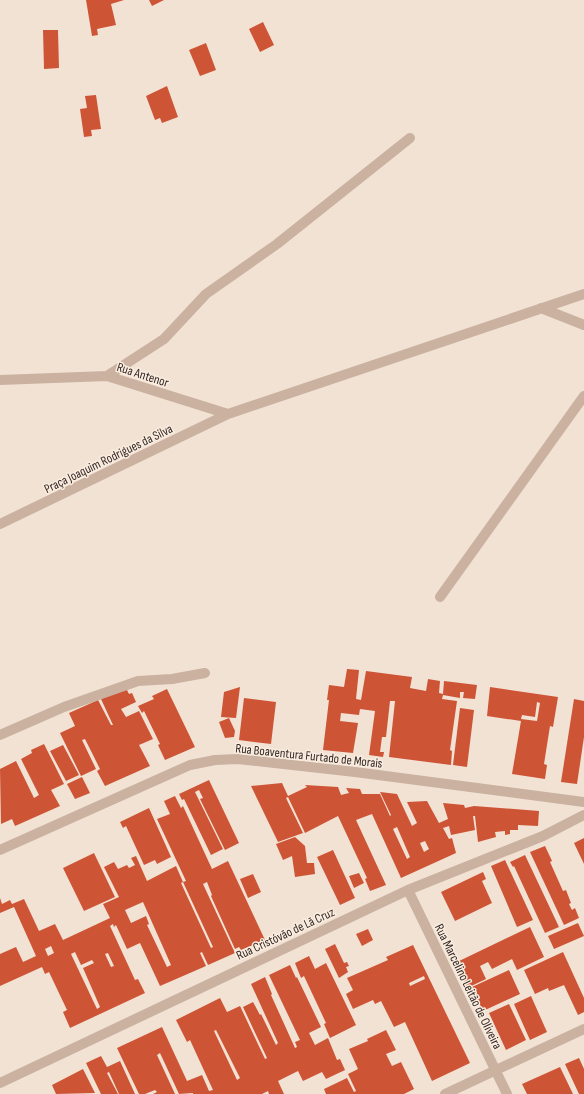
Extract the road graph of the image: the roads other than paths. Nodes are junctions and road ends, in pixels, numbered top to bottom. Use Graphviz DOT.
graph roads {
  1 [pos="410,138"];
  2 [pos="584,294"];
  3 [pos="541,308"];
  4 [pos="584,325"];
  5 [pos="107,376"];
  6 [pos="0,380"];
  7 [pos="584,396"];
  8 [pos="228,414"];
  9 [pos="0,524"];
  10 [pos="440,596"];
  11 [pos="205,673"];
  12 [pos="0,735"];
  13 [pos="584,802"];
  14 [pos="584,815"];
  15 [pos="0,850"];
  16 [pos="408,890"];
  17 [pos="584,1029"];
  18 [pos="496,1070"];
  19 [pos="0,1083"];
  20 [pos="445,1094"];
  21 [pos="507,1094"];
  1 -- 5 [label="street"];
  2 -- 3 [label="street, Praça Joaquim Rodrigues da Silva"];
  3 -- 4 [label="street"];
  3 -- 8 [label="street, Praça Joaquim Rodrigues da Silva"];
  5 -- 6 [label="street, Rua Antenor"];
  5 -- 8 [label="street, Rua Antenor"];
  7 -- 10 [label="street"];
  8 -- 9 [label="street, Praça Joaquim Rodrigues da Silva"];
  11 -- 12 [label="street"];
  13 -- 15 [label="street, Rua Boaventura Furtado de Morais"];
  14 -- 16 [label="street, Rua Cristóvão de Lã Cruz"];
  16 -- 18 [label="street, Rua Marcelino Leitão de Oliveira"];
  16 -- 19 [label="street, Rua Cristóvão de Lã Cruz"];
  17 -- 18 [label="street"];
  18 -- 20 [label="street"];
  18 -- 21 [label="street, Rua Marcelino Leitão de Oliveira"];
}
